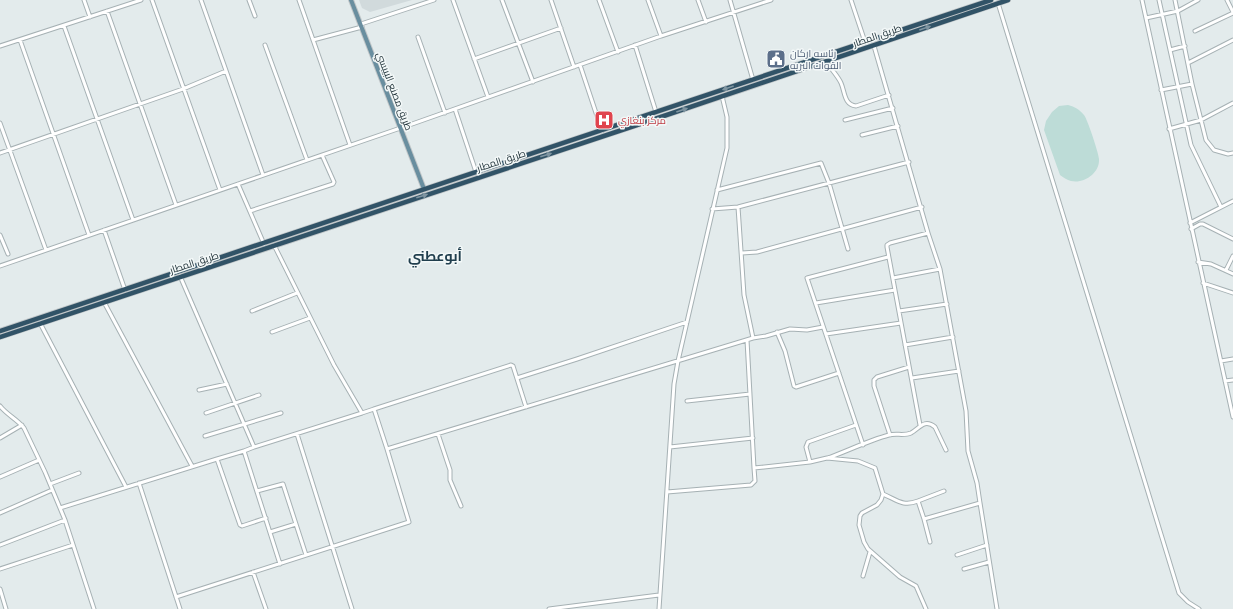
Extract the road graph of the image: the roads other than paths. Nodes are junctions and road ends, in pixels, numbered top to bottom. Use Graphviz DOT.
graph roads {
  1 [pos="84,0"];
  2 [pos="141,0"];
  3 [pos="152,0"];
  4 [pos="201,0"];
  5 [pos="249,0"];
  6 [pos="299,0"];
  7 [pos="351,0"];
  8 [pos="434,0"];
  9 [pos="453,0"];
  10 [pos="502,0"];
  11 [pos="551,0"];
  12 [pos="599,0"];
  13 [pos="648,0"];
  14 [pos="698,0"];
  15 [pos="730,0"];
  16 [pos="772,0"];
  17 [pos="851,0"];
  18 [pos="991,0"];
  19 [pos="1008,0"];
  20 [pos="1142,0"];
  21 [pos="1159,0"];
  22 [pos="1175,0"];
  23 [pos="1198,0"];
  24 [pos="1227,0"];
  25 [pos="998,3"];
  26 [pos="107,11"];
  27 [pos="1178,11"];
  28 [pos="734,12"];
  29 [pos="1233,13"];
  30 [pos="1162,15"];
  31 [pos="255,16"];
  32 [pos="90,17"];
  33 [pos="1146,18"];
  34 [pos="706,22"];
  35 [pos="361,25"];
  36 [pos="64,26"];
  37 [pos="561,28"];
  38 [pos="1195,31"];
  39 [pos="661,36"];
  40 [pos="418,37"];
  41 [pos="20,40"];
  42 [pos="313,40"];
  43 [pos="1233,40"];
  44 [pos="865,42"];
  45 [pos="517,43"];
  46 [pos="265,45"];
  47 [pos="635,45"];
  48 [pos="0,46"];
  49 [pos="874,46"];
  50 [pos="1185,46"];
  51 [pos="1170,50"];
  52 [pos="618,52"];
  53 [pos="474,58"];
  54 [pos="826,61"];
  55 [pos="1188,63"];
  56 [pos="580,65"];
  57 [pos="574,67"];
  58 [pos="226,71"];
  59 [pos="753,80"];
  60 [pos="533,82"];
  61 [pos="1192,84"];
  62 [pos="1178,86"];
  63 [pos="183,89"];
  64 [pos="1161,90"];
  65 [pos="889,95"];
  66 [pos="722,96"];
  67 [pos="488,97"];
  68 [pos="1233,103"];
  69 [pos="140,104"];
  70 [pos="893,108"];
  71 [pos="455,109"];
  72 [pos="656,112"];
  73 [pos="445,113"];
  74 [pos="97,119"];
  75 [pos="845,120"];
  76 [pos="1201,120"];
  77 [pos="0,123"];
  78 [pos="1186,124"];
  79 [pos="898,126"];
  80 [pos="401,128"];
  81 [pos="1169,129"];
  82 [pos="602,130"];
  83 [pos="53,134"];
  84 [pos="862,135"];
  85 [pos="350,145"];
  86 [pos="10,150"];
  87 [pos="0,153"];
  88 [pos="1232,154"];
  89 [pos="322,155"];
  90 [pos="1233,158"];
  91 [pos="307,160"];
  92 [pos="909,162"];
  93 [pos="476,172"];
  94 [pos="263,175"];
  95 [pos="829,183"];
  96 [pos="238,184"];
  97 [pos="424,189"];
  98 [pos="220,190"];
  99 [pos="717,190"];
  100 [pos="1232,203"];
  101 [pos="176,205"];
  102 [pos="738,207"];
  103 [pos="1221,207"];
  104 [pos="922,208"];
  105 [pos="712,209"];
  106 [pos="250,211"];
  107 [pos="132,220"];
  108 [pos="1190,223"];
  109 [pos="842,229"];
  110 [pos="1191,229"];
  111 [pos="104,230"];
  112 [pos="310,230"];
  113 [pos="928,233"];
  114 [pos="0,235"];
  115 [pos="89,235"];
  116 [pos="1233,239"];
  117 [pos="264,244"];
  118 [pos="274,245"];
  119 [pos="848,249"];
  120 [pos="46,250"];
  121 [pos="742,253"];
  122 [pos="8,254"];
  123 [pos="1233,256"];
  124 [pos="888,257"];
  125 [pos="1198,262"];
  126 [pos="0,266"];
  127 [pos="940,270"];
  128 [pos="1226,270"];
  129 [pos="1233,274"];
  130 [pos="180,276"];
  131 [pos="893,278"];
  132 [pos="154,282"];
  133 [pos="1203,283"];
  134 [pos="125,290"];
  135 [pos="895,290"];
  136 [pos="297,293"];
  137 [pos="1233,293"];
  138 [pos="104,302"];
  139 [pos="816,303"];
  140 [pos="947,304"];
  141 [pos="252,311"];
  142 [pos="899,311"];
  143 [pos="310,318"];
  144 [pos="687,322"];
  145 [pos="40,323"];
  146 [pos="901,323"];
  147 [pos="823,327"];
  148 [pos="0,331"];
  149 [pos="272,332"];
  150 [pos="777,332"];
  151 [pos="826,334"];
  152 [pos="0,337"];
  153 [pos="953,337"];
  154 [pos="753,338"];
  155 [pos="747,340"];
  156 [pos="905,345"];
  157 [pos="1233,359"];
  158 [pos="678,361"];
  159 [pos="1221,361"];
  160 [pos="909,367"];
  161 [pos="959,371"];
  162 [pos="839,373"];
  163 [pos="517,378"];
  164 [pos="912,378"];
  165 [pos="1233,380"];
  166 [pos="1225,381"];
  167 [pos="227,384"];
  168 [pos="199,390"];
  169 [pos="750,394"];
  170 [pos="259,395"];
  171 [pos="687,401"];
  172 [pos="1231,402"];
  173 [pos="235,403"];
  174 [pos="0,406"];
  175 [pos="526,407"];
  176 [pos="374,409"];
  177 [pos="206,413"];
  178 [pos="282,413"];
  179 [pos="362,413"];
  180 [pos="1233,417"];
  181 [pos="244,424"];
  182 [pos="22,425"];
  183 [pos="856,425"];
  184 [pos="920,425"];
  185 [pos="297,434"];
  186 [pos="438,434"];
  187 [pos="890,435"];
  188 [pos="205,436"];
  189 [pos="0,438"];
  190 [pos="753,438"];
  191 [pos="863,445"];
  192 [pos="254,447"];
  193 [pos="670,447"];
  194 [pos="387,449"];
  195 [pos="946,450"];
  196 [pos="244,451"];
  197 [pos="827,458"];
  198 [pos="218,459"];
  199 [pos="39,460"];
  200 [pos="810,462"];
  201 [pos="192,466"];
  202 [pos="754,468"];
  203 [pos="79,473"];
  204 [pos="0,477"];
  205 [pos="140,483"];
  206 [pos="50,484"];
  207 [pos="126,487"];
  208 [pos="52,490"];
  209 [pos="257,491"];
  210 [pos="944,491"];
  211 [pos="667,492"];
  212 [pos="883,494"];
  213 [pos="918,501"];
  214 [pos="980,503"];
  215 [pos="461,506"];
  216 [pos="60,508"];
  217 [pos="0,513"];
  218 [pos="266,518"];
  219 [pos="924,519"];
  220 [pos="65,520"];
  221 [pos="296,524"];
  222 [pos="270,532"];
  223 [pos="930,542"];
  224 [pos="73,545"];
  225 [pos="987,545"];
  226 [pos="0,546"];
  227 [pos="333,546"];
  228 [pos="870,552"];
  229 [pos="306,555"];
  230 [pos="957,555"];
  231 [pos="989,562"];
  232 [pos="280,564"];
  233 [pos="0,569"];
  234 [pos="964,569"];
  235 [pos="253,572"];
  236 [pos="863,576"];
  237 [pos="0,589"];
  238 [pos="660,595"];
  239 [pos="176,597"];
  240 [pos="580,607"];
  241 [pos="6,609"];
  242 [pos="94,609"];
  243 [pos="180,609"];
  244 [pos="266,609"];
  245 [pos="352,609"];
  246 [pos="549,609"];
  247 [pos="659,609"];
  248 [pos="926,609"];
  249 [pos="997,609"];
  250 [pos="1198,609"];
  1 -- 32 [label="street"];
  2 -- 26 [label="street"];
  3 -- 63 [label="street"];
  4 -- 58 [label="street"];
  5 -- 31 [label="street"];
  6 -- 42 [label="street"];
  7 -- 35 [label="main road, طريق مصنع البيبسي"];
  8 -- 35 [label="street"];
  9 -- 53 [label="street"];
  10 -- 45 [label="street"];
  11 -- 37 [label="street"];
  12 -- 52 [label="street"];
  13 -- 39 [label="street"];
  14 -- 34 [label="street"];
  15 -- 28 [label="street"];
  16 -- 28 [label="street"];
  17 -- 44 [label="street"];
  18 -- 44 [label="highway, طريق المطار"];
  19 -- 25 [label="highway, طريق المطار"];
  20 -- 33 [label="street"];
  21 -- 30 [label="street"];
  22 -- 27 [label="street"];
  23 -- 27 [label="street"];
  24 -- 29 [label="street"];
  49 -- 25 [label="highway, طريق المطار, one-way"];
  25 -- 250 [label="street"];
  26 -- 32 [label="street"];
  26 -- 69 [label="street"];
  27 -- 30 [label="street"];
  27 -- 50 [label="street"];
  28 -- 34 [label="street"];
  28 -- 59 [label="street"];
  29 -- 38 [label="street"];
  30 -- 33 [label="street"];
  30 -- 51 [label="street"];
  32 -- 36 [label="street"];
  33 -- 64 [label="street"];
  34 -- 39 [label="street"];
  35 -- 42 [label="street"];
  35 -- 80 [label="main road, طريق مصنع البيبسي"];
  36 -- 41 [label="street"];
  36 -- 74 [label="street"];
  37 -- 45 [label="street"];
  37 -- 57 [label="street"];
  39 -- 47 [label="street"];
  40 -- 73 [label="street"];
  41 -- 48 [label="street"];
  41 -- 83 [label="street"];
  42 -- 85 [label="street"];
  43 -- 55 [label="street"];
  44 -- 59 [label="highway, طريق المطار"];
  45 -- 53 [label="street"];
  45 -- 60 [label="street"];
  46 -- 91 [label="street"];
  47 -- 52 [label="street"];
  47 -- 72 [label="street"];
  49 -- 54 [label="highway, طريق المطار"];
  49 -- 65 [label="street"];
  50 -- 51 [label="street"];
  50 -- 55 [label="street"];
  51 -- 62 [label="street"];
  52 -- 56 [label="street"];
  53 -- 67 [label="street"];
  54 -- 65 [label="street"];
  54 -- 66 [label="highway, طريق المطار"];
  55 -- 61 [label="street"];
  56 -- 57 [label="street"];
  56 -- 82 [label="street"];
  57 -- 60 [label="street"];
  58 -- 63 [label="street"];
  58 -- 94 [label="street"];
  59 -- 72 [label="highway, طريق المطار, one-way"];
  60 -- 67 [label="street"];
  61 -- 62 [label="street"];
  61 -- 76 [label="street"];
  62 -- 64 [label="street"];
  62 -- 78 [label="street"];
  63 -- 69 [label="street"];
  63 -- 98 [label="street"];
  64 -- 81 [label="street"];
  65 -- 70 [label="street"];
  66 -- 99 [label="street"];
  112 -- 66 [label="highway, طريق المطار, one-way"];
  67 -- 71 [label="street"];
  68 -- 76 [label="street"];
  69 -- 74 [label="street"];
  69 -- 101 [label="street"];
  70 -- 75 [label="street"];
  70 -- 79 [label="street"];
  71 -- 73 [label="street"];
  71 -- 93 [label="street"];
  72 -- 82 [label="highway, طريق المطار"];
  73 -- 80 [label="street"];
  74 -- 83 [label="street"];
  74 -- 107 [label="street"];
  76 -- 78 [label="street"];
  76 -- 88 [label="street"];
  77 -- 86 [label="street"];
  78 -- 81 [label="street"];
  78 -- 103 [label="street"];
  79 -- 84 [label="street"];
  79 -- 92 [label="street"];
  80 -- 85 [label="street"];
  80 -- 97 [label="main road, طريق مصنع البيبسي"];
  81 -- 108 [label="street"];
  82 -- 93 [label="highway, طريق المطار"];
  83 -- 86 [label="street"];
  83 -- 115 [label="street"];
  85 -- 89 [label="street"];
  86 -- 87 [label="street"];
  86 -- 120 [label="street"];
  88 -- 90 [label="street"];
  89 -- 91 [label="street"];
  89 -- 106 [label="street"];
  91 -- 94 [label="street"];
  92 -- 95 [label="street"];
  92 -- 104 [label="street"];
  93 -- 97 [label="highway, طريق المطار"];
  94 -- 96 [label="street"];
  95 -- 99 [label="street"];
  95 -- 102 [label="street"];
  95 -- 109 [label="street"];
  96 -- 98 [label="street"];
  96 -- 106 [label="street"];
  97 -- 112 [label="highway, طريق المطار"];
  98 -- 101 [label="street"];
  99 -- 105 [label="street"];
  100 -- 103 [label="street"];
  101 -- 107 [label="street"];
  102 -- 105 [label="street"];
  102 -- 121 [label="street"];
  103 -- 108 [label="street"];
  104 -- 109 [label="street"];
  104 -- 113 [label="street"];
  105 -- 144 [label="street"];
  106 -- 117 [label="street"];
  107 -- 111 [label="street"];
  108 -- 110 [label="street"];
  109 -- 119 [label="street"];
  109 -- 121 [label="street"];
  110 -- 116 [label="street"];
  110 -- 125 [label="street"];
  111 -- 115 [label="street"];
  111 -- 134 [label="street"];
  112 -- 117 [label="highway, طريق المطار"];
  112 -- 118 [label="highway, طريق المطار"];
  113 -- 124 [label="street"];
  113 -- 127 [label="street"];
  114 -- 122 [label="street"];
  115 -- 120 [label="street"];
  117 -- 132 [label="highway, طريق المطار"];
  118 -- 130 [label="highway, طريق المطار"];
  118 -- 136 [label="street"];
  120 -- 126 [label="street"];
  121 -- 154 [label="street"];
  123 -- 128 [label="street"];
  124 -- 131 [label="street"];
  124 -- 139 [label="street"];
  125 -- 128 [label="street"];
  125 -- 133 [label="street"];
  127 -- 131 [label="street"];
  127 -- 140 [label="street"];
  128 -- 129 [label="street"];
  130 -- 132 [label="highway, طريق المطار"];
  130 -- 167 [label="street"];
  131 -- 135 [label="street"];
  132 -- 134 [label="highway, طريق المطار"];
  132 -- 138 [label="highway, طريق المطار"];
  133 -- 137 [label="street"];
  133 -- 159 [label="street"];
  134 -- 148 [label="highway, طريق المطار"];
  135 -- 139 [label="street"];
  135 -- 142 [label="street"];
  136 -- 141 [label="street"];
  136 -- 143 [label="street"];
  138 -- 145 [label="highway, طريق المطار"];
  138 -- 201 [label="street"];
  139 -- 147 [label="street"];
  140 -- 142 [label="street"];
  140 -- 153 [label="street"];
  142 -- 146 [label="street"];
  143 -- 149 [label="street"];
  143 -- 179 [label="street"];
  144 -- 158 [label="street"];
  144 -- 163 [label="street"];
  145 -- 152 [label="highway, طريق المطار"];
  145 -- 207 [label="street"];
  146 -- 151 [label="street"];
  146 -- 156 [label="street"];
  147 -- 150 [label="street"];
  147 -- 151 [label="street"];
  150 -- 154 [label="street"];
  150 -- 162 [label="street"];
  151 -- 162 [label="street"];
  153 -- 156 [label="street"];
  153 -- 161 [label="street"];
  154 -- 155 [label="street"];
  155 -- 158 [label="street"];
  155 -- 169 [label="street"];
  156 -- 160 [label="street"];
  157 -- 159 [label="street"];
  158 -- 175 [label="street"];
  158 -- 193 [label="street"];
  159 -- 166 [label="street"];
  160 -- 164 [label="street"];
  160 -- 187 [label="street"];
  161 -- 164 [label="street"];
  161 -- 214 [label="street"];
  162 -- 183 [label="street"];
  163 -- 175 [label="street"];
  163 -- 176 [label="street"];
  164 -- 184 [label="street"];
  165 -- 166 [label="street"];
  166 -- 172 [label="street"];
  167 -- 168 [label="street"];
  167 -- 173 [label="street"];
  169 -- 171 [label="street"];
  169 -- 190 [label="street"];
  170 -- 173 [label="street"];
  172 -- 180 [label="street"];
  173 -- 177 [label="street"];
  173 -- 181 [label="street"];
  174 -- 182 [label="street"];
  175 -- 186 [label="street"];
  176 -- 179 [label="street"];
  176 -- 194 [label="street"];
  178 -- 181 [label="street"];
  179 -- 185 [label="street"];
  181 -- 188 [label="street"];
  181 -- 192 [label="street"];
  182 -- 189 [label="street"];
  182 -- 199 [label="street"];
  183 -- 191 [label="street"];
  183 -- 200 [label="street"];
  184 -- 187 [label="street"];
  184 -- 195 [label="street"];
  185 -- 192 [label="street"];
  185 -- 227 [label="street"];
  186 -- 194 [label="street"];
  186 -- 215 [label="street"];
  187 -- 191 [label="street"];
  190 -- 193 [label="street"];
  190 -- 202 [label="street"];
  191 -- 197 [label="street"];
  192 -- 196 [label="street"];
  193 -- 211 [label="street"];
  194 -- 227 [label="street"];
  196 -- 198 [label="street"];
  196 -- 209 [label="street"];
  197 -- 200 [label="street"];
  197 -- 212 [label="street"];
  198 -- 201 [label="street"];
  198 -- 218 [label="street"];
  199 -- 204 [label="street"];
  199 -- 206 [label="street"];
  200 -- 202 [label="street"];
  201 -- 205 [label="street"];
  202 -- 211 [label="street"];
  203 -- 206 [label="street"];
  205 -- 207 [label="street"];
  205 -- 239 [label="street"];
  206 -- 208 [label="street"];
  207 -- 216 [label="street"];
  208 -- 216 [label="street"];
  208 -- 217 [label="street"];
  209 -- 218 [label="street"];
  209 -- 221 [label="street"];
  210 -- 213 [label="street"];
  211 -- 238 [label="street"];
  212 -- 213 [label="street"];
  212 -- 228 [label="street"];
  213 -- 219 [label="street"];
  214 -- 219 [label="street"];
  214 -- 225 [label="street"];
  216 -- 220 [label="street"];
  218 -- 222 [label="street"];
  219 -- 223 [label="street"];
  220 -- 224 [label="street"];
  220 -- 226 [label="street"];
  221 -- 222 [label="street"];
  221 -- 229 [label="street"];
  222 -- 232 [label="street"];
  224 -- 233 [label="street"];
  224 -- 242 [label="street"];
  225 -- 230 [label="street"];
  225 -- 231 [label="street"];
  227 -- 229 [label="street"];
  227 -- 245 [label="street"];
  228 -- 236 [label="street"];
  228 -- 248 [label="street"];
  229 -- 232 [label="street"];
  231 -- 234 [label="street"];
  231 -- 249 [label="street"];
  232 -- 235 [label="street"];
  235 -- 239 [label="street"];
  235 -- 244 [label="street"];
  237 -- 241 [label="street"];
  238 -- 240 [label="street"];
  238 -- 247 [label="street"];
  239 -- 243 [label="street"];
  240 -- 246 [label="street"];
}
